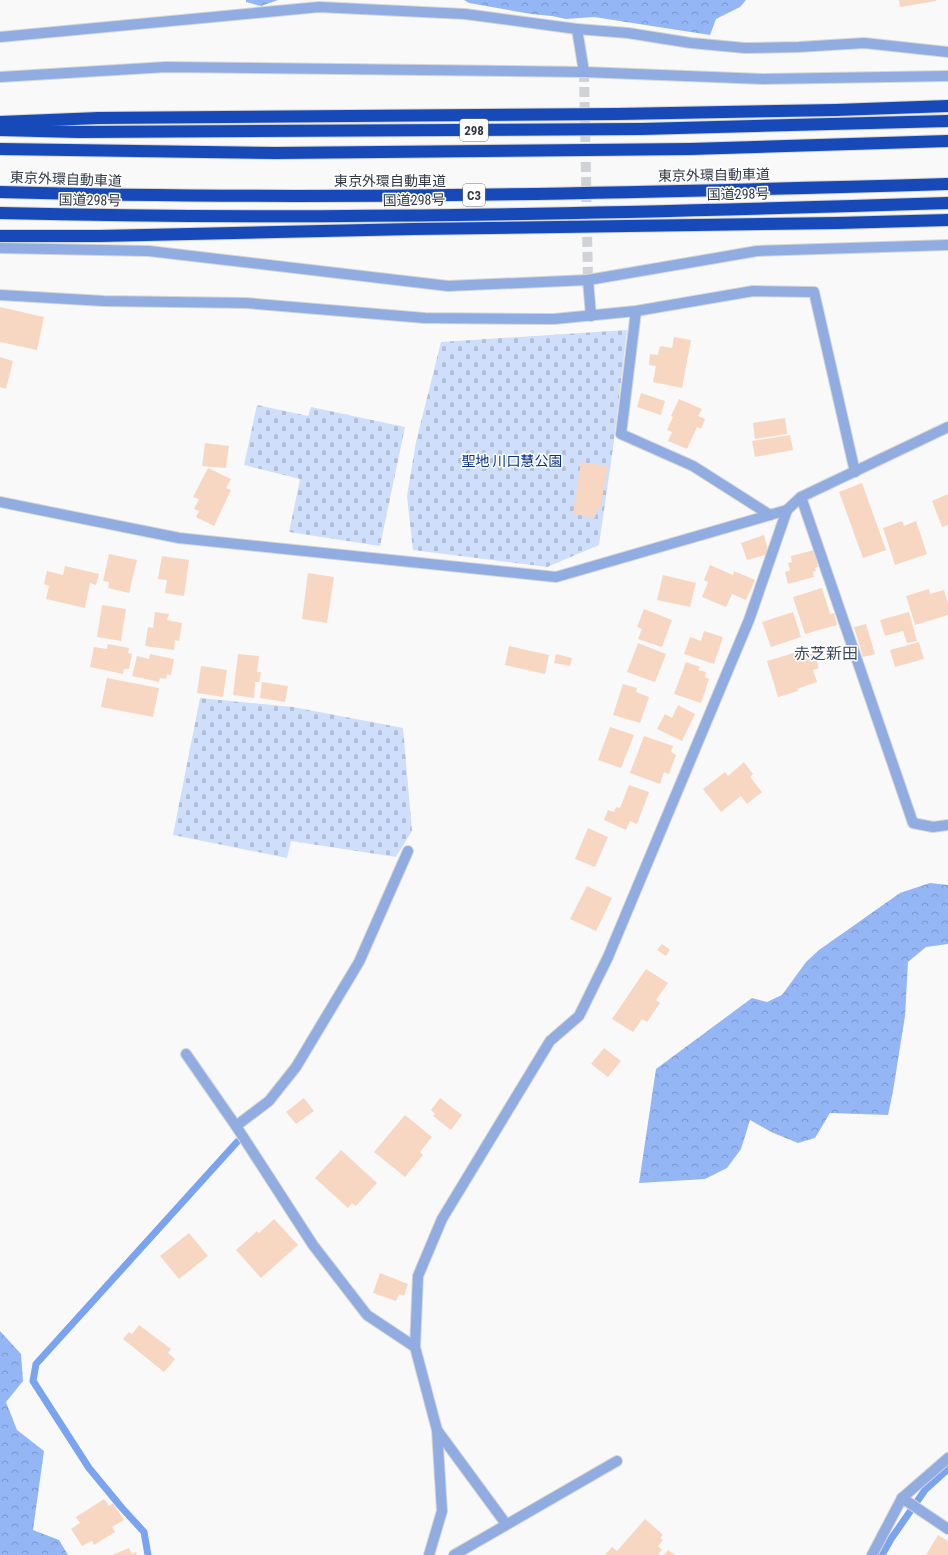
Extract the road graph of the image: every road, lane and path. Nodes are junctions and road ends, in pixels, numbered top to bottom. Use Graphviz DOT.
graph roads {
  1 [pos="577,29"];
  2 [pos="0,37"];
  3 [pos="948,52"];
  4 [pos="584,72"];
  5 [pos="948,76"];
  6 [pos="0,77"];
  7 [pos="948,106"];
  8 [pos="948,121"];
  9 [pos="0,122"];
  10 [pos="0,130"];
  11 [pos="948,141"];
  12 [pos="0,149"];
  13 [pos="948,184"];
  14 [pos="0,192"];
  15 [pos="948,203"];
  16 [pos="0,213"];
  17 [pos="948,220"];
  18 [pos="0,236"];
  19 [pos="948,245"];
  20 [pos="0,248"];
  21 [pos="588,280"];
  22 [pos="0,295"];
  23 [pos="636,311"];
  24 [pos="591,316"];
  25 [pos="948,427"];
  26 [pos="855,472"];
  27 [pos="801,497"];
  28 [pos="0,502"];
  29 [pos="787,510"];
  30 [pos="770,514"];
  31 [pos="948,826"];
  32 [pos="408,851"];
  33 [pos="186,1054"];
  34 [pos="236,1126"];
  35 [pos="415,1347"];
  36 [pos="437,1430"];
  37 [pos="948,1458"];
  38 [pos="617,1461"];
  39 [pos="902,1498"];
  40 [pos="506,1524"];
  41 [pos="948,1529"];
  42 [pos="429,1555"];
  43 [pos="454,1555"];
  44 [pos="872,1555"];
  1 -- 2 [label="street"];
  1 -- 3 [label="street"];
  1 -- 4 [label="street"];
  4 -- 5 [label="street"];
  4 -- 6 [label="street"];
  7 -- 9 [label="highway, bridge"];
  8 -- 10 [label="highway, 298"];
  11 -- 12 [label="highway, 東京外環自動車道, bridge"];
  13 -- 14 [label="highway, 東京外環自動車道 / C3, bridge"];
  15 -- 16 [label="highway, 国道298号"];
  17 -- 18 [label="highway, bridge"];
  19 -- 21 [label="street"];
  20 -- 21 [label="street"];
  21 -- 24 [label="street"];
  22 -- 24 [label="street"];
  23 -- 24 [label="street"];
  23 -- 26 [label="street"];
  23 -- 30 [label="street"];
  25 -- 26 [label="street"];
  26 -- 27 [label="street"];
  27 -- 29 [label="street"];
  27 -- 31 [label="street"];
  28 -- 30 [label="street"];
  29 -- 30 [label="street"];
  29 -- 35 [label="street"];
  32 -- 34 [label="street"];
  33 -- 34 [label="street"];
  34 -- 35 [label="street"];
  35 -- 36 [label="street"];
  36 -- 40 [label="street"];
  36 -- 42 [label="street"];
  37 -- 39 [label="street"];
  38 -- 40 [label="street"];
  39 -- 41 [label="street"];
  39 -- 44 [label="street"];
  40 -- 43 [label="street"];
}
